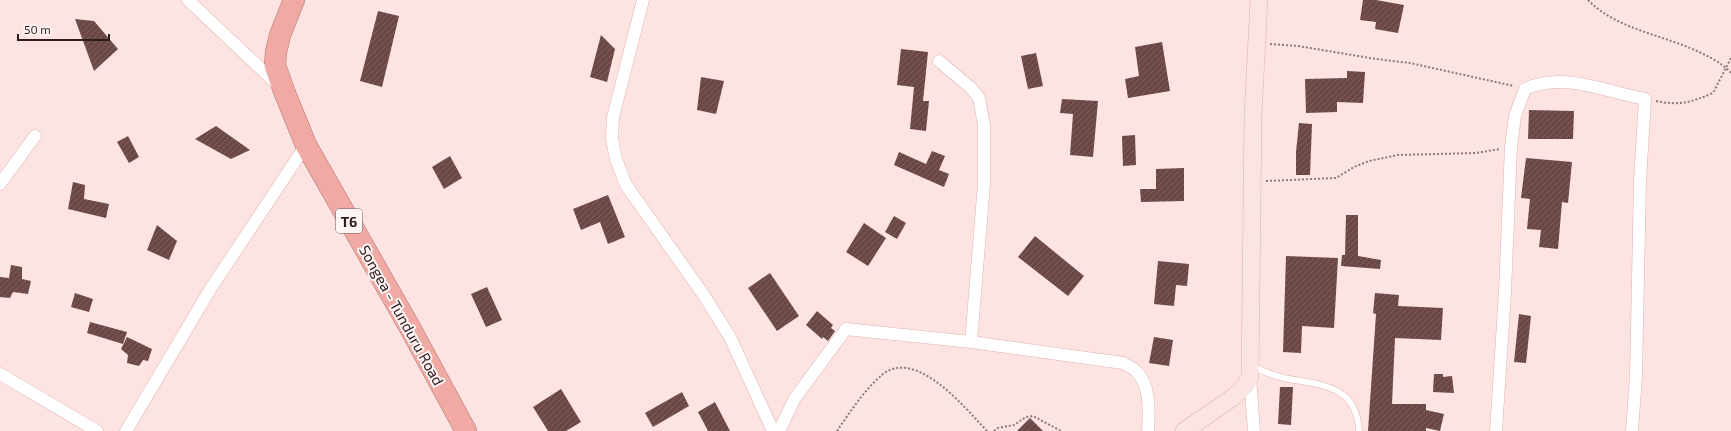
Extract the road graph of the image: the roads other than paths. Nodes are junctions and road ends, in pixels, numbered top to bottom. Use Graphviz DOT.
graph roads {
  1 [pos="188,0"];
  2 [pos="294,0"];
  3 [pos="643,0"];
  4 [pos="1259,0"];
  5 [pos="939,61"];
  6 [pos="284,91"];
  7 [pos="35,136"];
  8 [pos="306,145"];
  9 [pos="0,184"];
  10 [pos="971,342"];
  11 [pos="1250,371"];
  12 [pos="0,374"];
  13 [pos="97,431"];
  14 [pos="126,431"];
  15 [pos="466,431"];
  16 [pos="773,431"];
  17 [pos="779,431"];
  18 [pos="1148,431"];
  19 [pos="1184,431"];
  20 [pos="1254,431"];
  21 [pos="1358,431"];
  22 [pos="1496,431"];
  23 [pos="1632,431"];
  1 -- 6 [label="street"];
  2 -- 6 [label="highway, Songea - Tunduru Road / T6"];
  3 -- 16 [label="street"];
  4 -- 11 [label="street"];
  5 -- 10 [label="street"];
  6 -- 8 [label="highway, Songea - Tunduru Road / T6"];
  7 -- 9 [label="street"];
  8 -- 14 [label="street"];
  8 -- 15 [label="highway, Songea - Tunduru Road / T6"];
  10 -- 17 [label="street"];
  10 -- 18 [label="street"];
  11 -- 19 [label="street"];
  11 -- 20 [label="street"];
  11 -- 21 [label="lane"];
  12 -- 13 [label="street"];
  22 -- 23 [label="street"];
}
